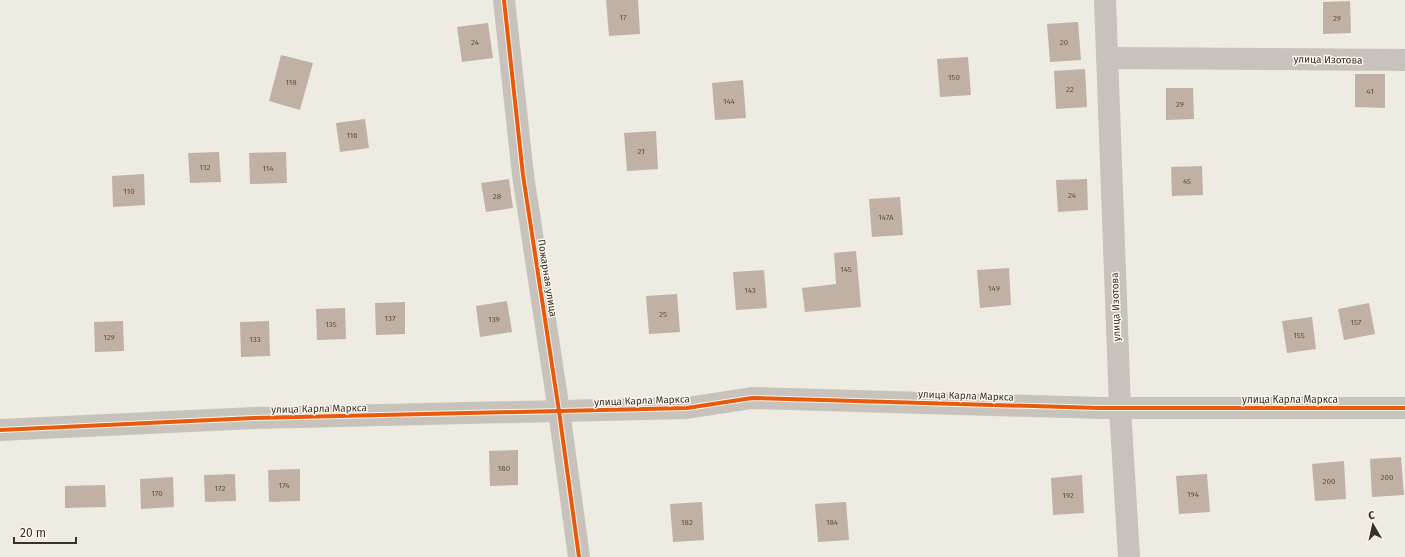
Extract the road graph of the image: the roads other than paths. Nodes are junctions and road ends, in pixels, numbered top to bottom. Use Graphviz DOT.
graph roads {
  1 [pos="504,0"];
  2 [pos="1105,0"];
  3 [pos="1107,58"];
  4 [pos="1405,60"];
  5 [pos="1120,408"];
  6 [pos="1405,408"];
  7 [pos="559,411"];
  8 [pos="0,430"];
  9 [pos="579,557"];
  10 [pos="1129,557"];
  1 -- 7 [label="street, Пожарная улица"];
  2 -- 3 [label="street, улица Изотова"];
  3 -- 4 [label="street, улица Изотова"];
  3 -- 5 [label="street, улица Изотова"];
  5 -- 6 [label="street, улица Карла Маркса"];
  5 -- 7 [label="street, улица Карла Маркса"];
  5 -- 10 [label="street, улица Изотова"];
  7 -- 8 [label="street, улица Карла Маркса"];
  7 -- 9 [label="street, Пожарная улица"];
}
